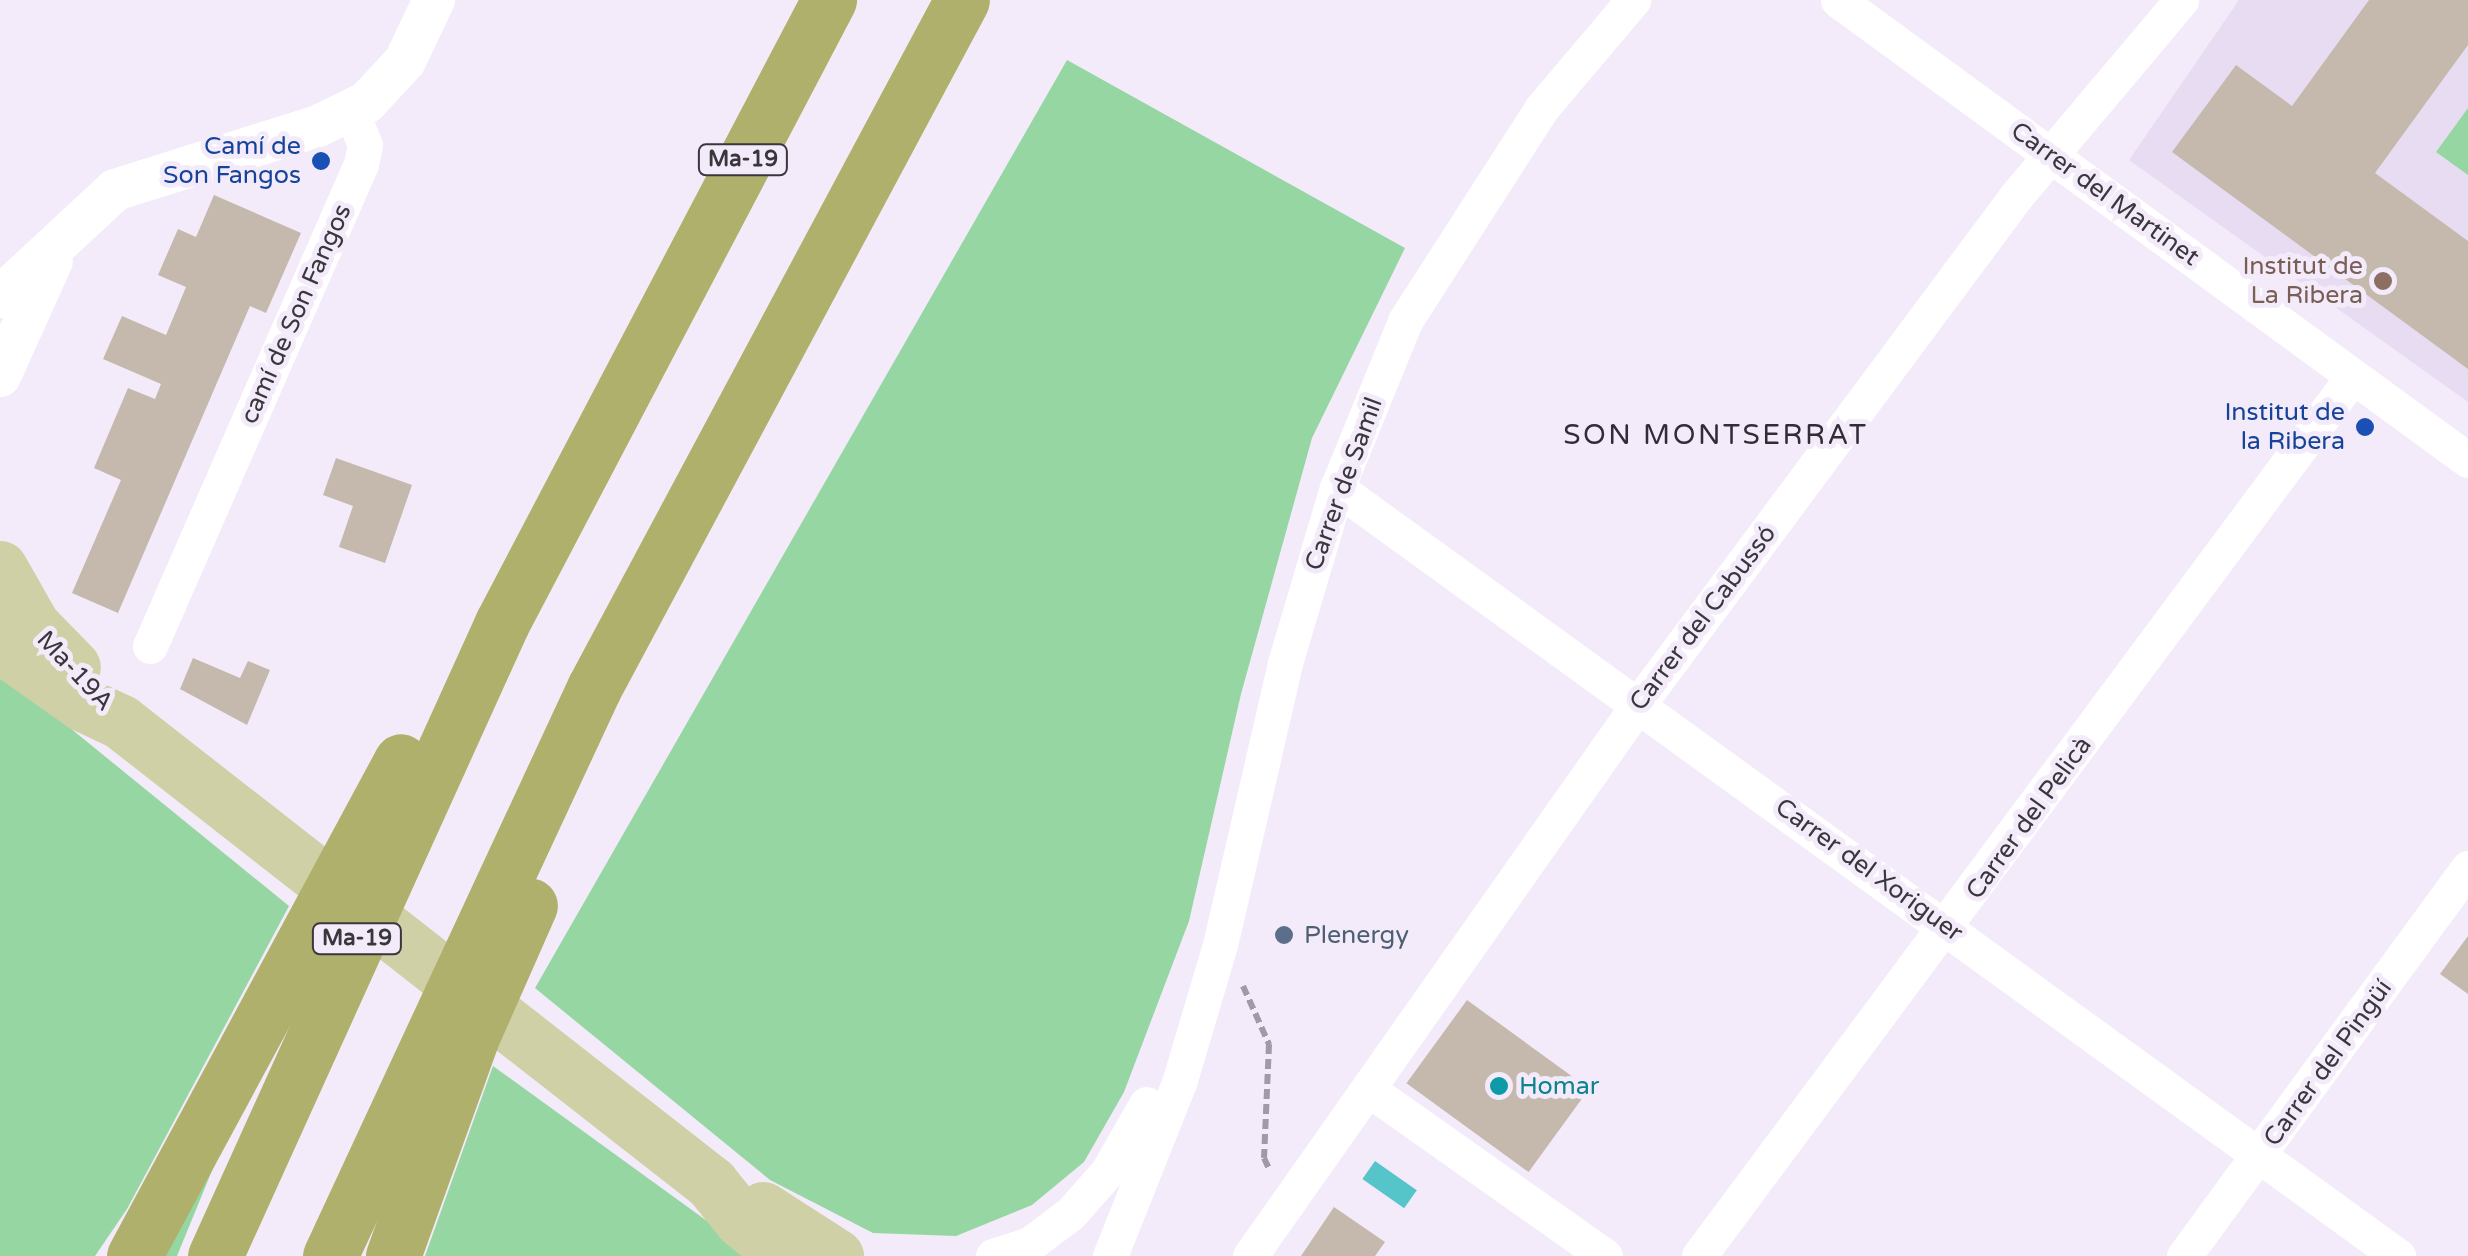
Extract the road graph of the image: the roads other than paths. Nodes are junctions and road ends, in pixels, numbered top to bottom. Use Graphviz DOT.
graph roads {
  1 [pos="434,0"];
  2 [pos="829,0"];
  3 [pos="962,0"];
  4 [pos="1633,0"];
  5 [pos="1838,0"];
  6 [pos="2181,0"];
  7 [pos="350,111"];
  8 [pos="2051,156"];
  9 [pos="68,230"];
  10 [pos="0,298"];
  11 [pos="0,376"];
  12 [pos="2354,376"];
  13 [pos="2468,460"];
  14 [pos="1337,488"];
  15 [pos="0,568"];
  16 [pos="502,623"];
  17 [pos="0,645"];
  18 [pos="150,646"];
  19 [pos="594,688"];
  20 [pos="1640,702"];
  21 [pos="121,722"];
  22 [pos="2468,868"];
  23 [pos="1948,928"];
  24 [pos="1190,1030"];
  25 [pos="1368,1089"];
  26 [pos="2260,1156"];
  27 [pos="711,1183"];
  28 [pos="134,1256"];
  29 [pos="215,1256"];
  30 [pos="330,1256"];
  31 [pos="393,1256"];
  32 [pos="785,1256"];
  33 [pos="836,1256"];
  34 [pos="993,1256"];
  35 [pos="1110,1256"];
  36 [pos="1250,1256"];
  37 [pos="1605,1256"];
  38 [pos="1699,1256"];
  39 [pos="2184,1256"];
  40 [pos="2398,1256"];
  1 -- 7 [label="street"];
  2 -- 16 [label="highway, Ma-19"];
  3 -- 19 [label="highway"];
  4 -- 14 [label="street, Carrer de Samil"];
  5 -- 8 [label="street, Carrer del Martinet"];
  6 -- 8 [label="street, Carrer del Cabussó"];
  7 -- 9 [label="street"];
  7 -- 18 [label="street, camí de Son Fangos"];
  8 -- 12 [label="street, Carrer del Martinet"];
  8 -- 20 [label="street, Carrer del Cabussó"];
  9 -- 10 [label="street"];
  9 -- 11 [label="street"];
  12 -- 13 [label="street, Carrer del Martinet"];
  12 -- 23 [label="street, Carrer del Pelicà"];
  14 -- 20 [label="street, Carrer del Xoriguer"];
  14 -- 24 [label="street, Carrer de Samil"];
  15 -- 21 [label="main road, Ma-19A"];
  16 -- 28 [label="highway"];
  16 -- 29 [label="highway, Ma-19"];
  17 -- 21 [label="main road, Ma-19A"];
  19 -- 30 [label="highway"];
  19 -- 31 [label="highway"];
  20 -- 23 [label="street, Carrer del Xoriguer"];
  20 -- 25 [label="street, Carrer del Cabussó"];
  21 -- 27 [label="main road, Ma-19A"];
  22 -- 26 [label="street, Carrer del Pingüí"];
  23 -- 26 [label="street, Carrer del Xoriguer"];
  23 -- 38 [label="street, Carrer del Pelicà"];
  24 -- 34 [label="street, Carrer de Samil"];
  24 -- 35 [label="street, Carrer de Samil"];
  25 -- 36 [label="street, Carrer del Cabussó"];
  25 -- 37 [label="street"];
  26 -- 39 [label="street, Carrer del Pingüí"];
  26 -- 40 [label="street, Carrer del Xoriguer"];
  27 -- 32 [label="main road"];
  27 -- 33 [label="main road"];
}
